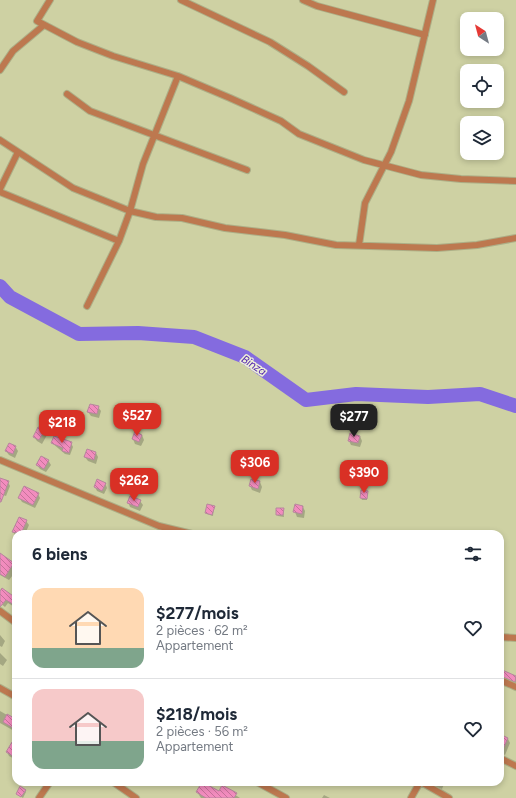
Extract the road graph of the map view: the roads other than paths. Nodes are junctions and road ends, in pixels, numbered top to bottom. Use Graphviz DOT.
graph roads {
  1 [pos="50,0"];
  2 [pos="181,0"];
  3 [pos="303,0"];
  4 [pos="433,0"];
  5 [pos="194,3"];
  6 [pos="44,25"];
  7 [pos="425,35"];
  8 [pos="0,70"];
  9 [pos="178,76"];
  10 [pos="344,92"];
  11 [pos="67,94"];
  12 [pos="154,135"];
  13 [pos="0,140"];
  14 [pos="18,152"];
  15 [pos="384,166"];
  16 [pos="247,170"];
  17 [pos="516,180"];
  18 [pos="0,189"];
  19 [pos="0,192"];
  20 [pos="130,211"];
  21 [pos="516,238"];
  22 [pos="119,241"];
  23 [pos="359,245"];
  24 [pos="87,306"];
  25 [pos="0,460"];
  26 [pos="176,530"];
  27 [pos="0,610"];
  28 [pos="12,620"];
  29 [pos="504,637"];
  30 [pos="516,638"];
  31 [pos="504,682"];
  32 [pos="516,687"];
  33 [pos="0,688"];
  34 [pos="12,696"];
  35 [pos="504,760"];
  36 [pos="516,766"];
  37 [pos="48,786"];
  38 [pos="119,786"];
  39 [pos="264,786"];
  40 [pos="418,786"];
  41 [pos="428,786"];
  42 [pos="40,798"];
  43 [pos="136,798"];
  44 [pos="286,798"];
  45 [pos="411,798"];
  46 [pos="449,798"];
  1 -- 6 [label="street"];
  2 -- 5 [label="street"];
  3 -- 7 [label="street"];
  4 -- 7 [label="street"];
  5 -- 10 [label="street"];
  6 -- 8 [label="street"];
  6 -- 9 [label="street"];
  7 -- 15 [label="street"];
  9 -- 12 [label="street"];
  9 -- 15 [label="street"];
  11 -- 12 [label="street"];
  12 -- 16 [label="street"];
  12 -- 20 [label="street"];
  13 -- 14 [label="street"];
  14 -- 18 [label="street"];
  14 -- 20 [label="street"];
  15 -- 17 [label="street"];
  15 -- 23 [label="street"];
  19 -- 22 [label="street"];
  20 -- 22 [label="street"];
  20 -- 23 [label="street"];
  21 -- 23 [label="street"];
  22 -- 24 [label="street"];
  25 -- 26 [label="street"];
  27 -- 28 [label="street"];
  29 -- 30 [label="street"];
  31 -- 32 [label="street"];
  33 -- 34 [label="street"];
  35 -- 36 [label="street"];
  37 -- 42 [label="street"];
  38 -- 43 [label="street"];
  39 -- 44 [label="street"];
  40 -- 45 [label="street"];
  41 -- 46 [label="street"];
}
